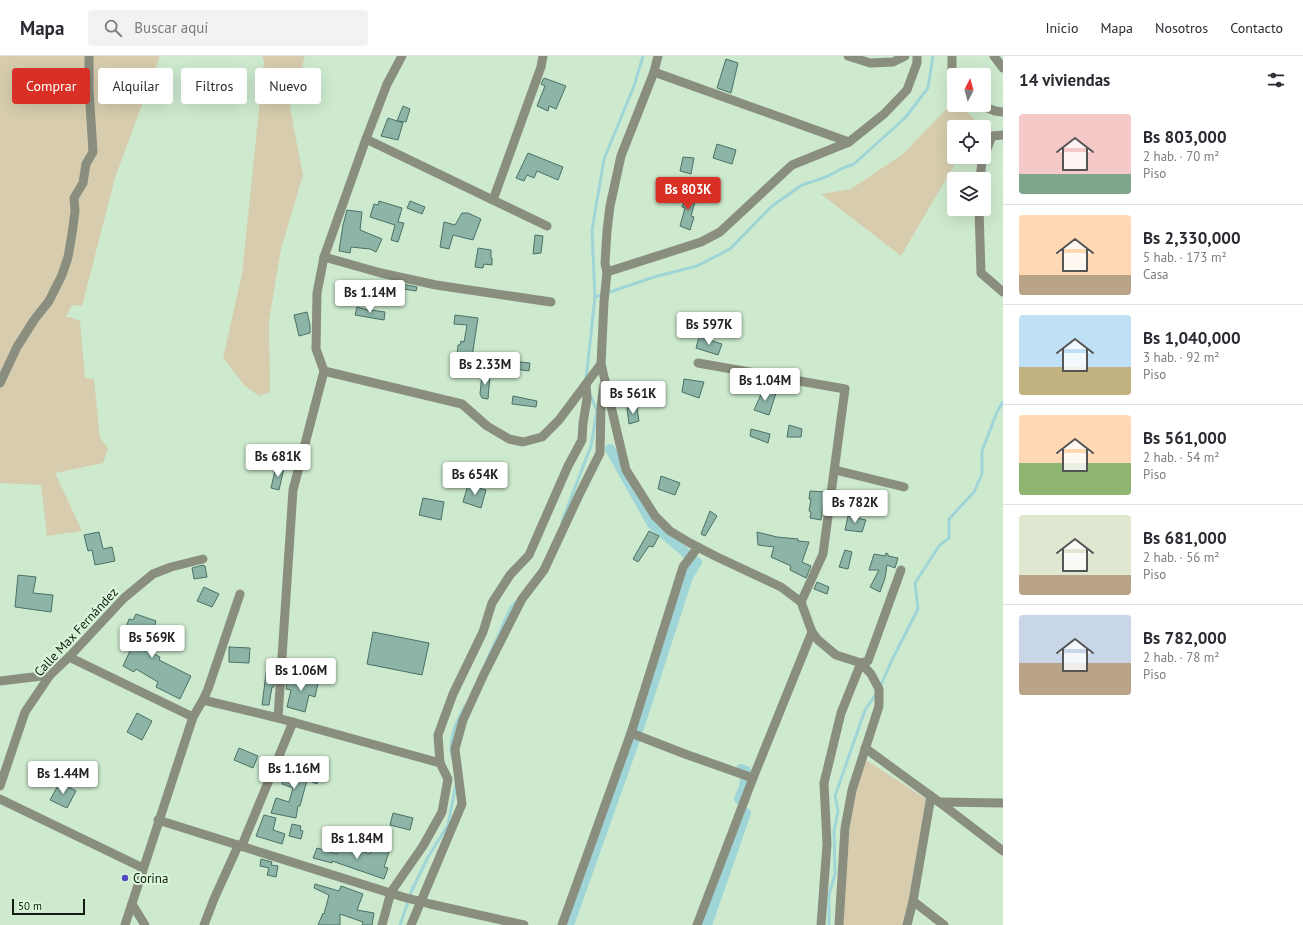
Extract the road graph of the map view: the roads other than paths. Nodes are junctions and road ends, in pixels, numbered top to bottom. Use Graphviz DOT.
graph roads {
  1 [pos="89,56"];
  2 [pos="402,56"];
  3 [pos="543,56"];
  4 [pos="658,56"];
  5 [pos="848,56"];
  6 [pos="905,56"];
  7 [pos="916,56"];
  8 [pos="952,56"];
  9 [pos="994,56"];
  10 [pos="952,68"];
  11 [pos="1003,68"];
  12 [pos="654,72"];
  13 [pos="991,109"];
  14 [pos="1003,112"];
  15 [pos="1003,136"];
  16 [pos="366,139"];
  17 [pos="991,139"];
  18 [pos="849,142"];
  19 [pos="493,200"];
  20 [pos="979,216"];
  21 [pos="547,226"];
  22 [pos="324,257"];
  23 [pos="607,272"];
  24 [pos="1003,292"];
  25 [pos="551,302"];
  26 [pos="698,363"];
  27 [pos="601,364"];
  28 [pos="324,371"];
  29 [pos="604,378"];
  30 [pos="0,383"];
  31 [pos="586,384"];
  32 [pos="835,470"];
  33 [pos="904,487"];
  34 [pos="698,547"];
  35 [pos="203,560"];
  36 [pos="901,570"];
  37 [pos="240,594"];
  38 [pos="801,602"];
  39 [pos="812,632"];
  40 [pos="69,657"];
  41 [pos="861,663"];
  42 [pos="50,674"];
  43 [pos="0,681"];
  44 [pos="203,700"];
  45 [pos="193,717"];
  46 [pos="278,718"];
  47 [pos="292,722"];
  48 [pos="631,733"];
  49 [pos="865,748"];
  50 [pos="440,763"];
  51 [pos="753,778"];
  52 [pos="0,786"];
  53 [pos="931,796"];
  54 [pos="0,798"];
  55 [pos="939,802"];
  56 [pos="1003,803"];
  57 [pos="158,820"];
  58 [pos="238,846"];
  59 [pos="1003,851"];
  60 [pos="143,868"];
  61 [pos="391,892"];
  62 [pos="418,901"];
  63 [pos="913,901"];
  64 [pos="132,904"];
  65 [pos="125,925"];
  66 [pos="145,925"];
  67 [pos="204,925"];
  68 [pos="382,925"];
  69 [pos="411,925"];
  70 [pos="524,925"];
  71 [pos="562,925"];
  72 [pos="697,925"];
  73 [pos="821,925"];
  74 [pos="839,925"];
  75 [pos="907,925"];
  76 [pos="944,925"];
  1 -- 30 [label="street"];
  2 -- 16 [label="street"];
  3 -- 19 [label="street"];
  4 -- 12 [label="street"];
  5 -- 6 [label="street"];
  7 -- 18 [label="street"];
  8 -- 10 [label="street"];
  9 -- 11 [label="street"];
  12 -- 18 [label="street"];
  12 -- 23 [label="street"];
  13 -- 14 [label="street"];
  15 -- 17 [label="street"];
  16 -- 19 [label="street"];
  16 -- 22 [label="street"];
  18 -- 23 [label="street"];
  19 -- 21 [label="street"];
  20 -- 24 [label="street"];
  22 -- 25 [label="street"];
  22 -- 28 [label="street"];
  23 -- 27 [label="street"];
  26 -- 32 [label="street"];
  27 -- 29 [label="street"];
  27 -- 31 [label="street"];
  28 -- 31 [label="street"];
  28 -- 46 [label="street"];
  29 -- 34 [label="street"];
  29 -- 62 [label="street"];
  31 -- 50 [label="street"];
  32 -- 33 [label="street"];
  32 -- 38 [label="street"];
  34 -- 38 [label="street"];
  34 -- 48 [label="street"];
  35 -- 40 [label="street, Calle Max Fernández"];
  36 -- 41 [label="street"];
  37 -- 44 [label="street"];
  38 -- 39 [label="street"];
  39 -- 41 [label="street"];
  39 -- 51 [label="street"];
  40 -- 42 [label="street, Calle Max Fernández"];
  40 -- 45 [label="street"];
  41 -- 49 [label="street"];
  41 -- 73 [label="street"];
  42 -- 43 [label="street"];
  42 -- 52 [label="street, Calle Max Fernández"];
  44 -- 45 [label="street"];
  44 -- 46 [label="street"];
  45 -- 57 [label="street"];
  46 -- 47 [label="street"];
  47 -- 50 [label="street"];
  47 -- 58 [label="street"];
  48 -- 51 [label="street"];
  48 -- 71 [label="street"];
  49 -- 53 [label="street"];
  49 -- 74 [label="street"];
  50 -- 61 [label="street"];
  51 -- 72 [label="street"];
  53 -- 55 [label="street"];
  53 -- 63 [label="street"];
  54 -- 60 [label="street"];
  55 -- 56 [label="street"];
  55 -- 59 [label="street"];
  57 -- 58 [label="street"];
  57 -- 60 [label="street"];
  58 -- 61 [label="street"];
  58 -- 67 [label="street"];
  60 -- 64 [label="street"];
  61 -- 62 [label="street"];
  61 -- 68 [label="street"];
  62 -- 69 [label="street"];
  62 -- 70 [label="street"];
  63 -- 75 [label="street"];
  63 -- 76 [label="street"];
  64 -- 65 [label="street"];
  64 -- 66 [label="street"];
}
